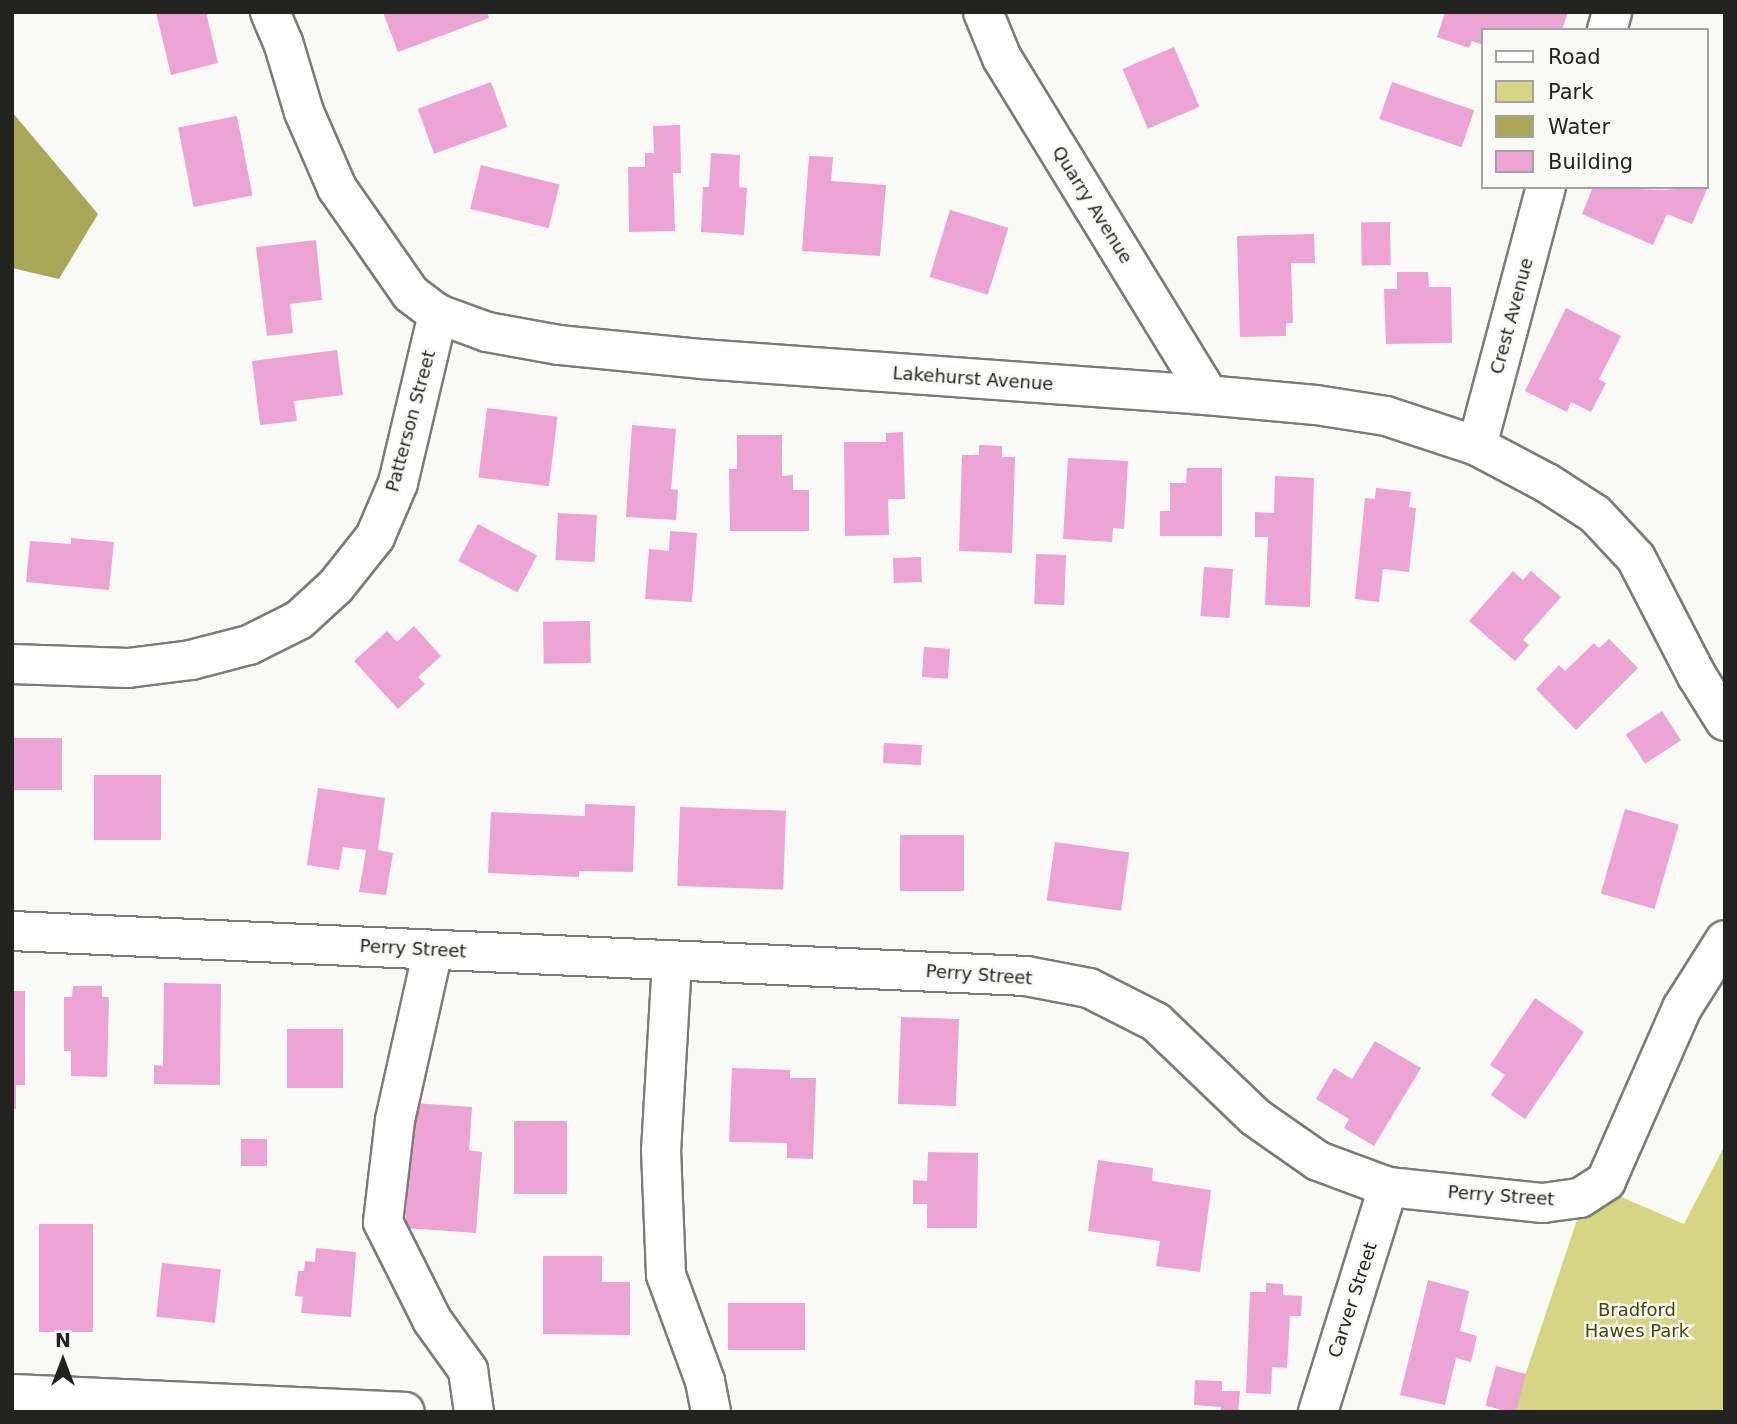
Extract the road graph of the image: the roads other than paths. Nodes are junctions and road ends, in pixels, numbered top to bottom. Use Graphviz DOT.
graph roads {
  1 [pos="270,12"];
  2 [pos="983,12"];
  3 [pos="1545,189"];
  4 [pos="438,314"];
  5 [pos="1206,395"];
  6 [pos="1477,446"];
  7 [pos="12,664"];
  8 [pos="1725,720"];
  9 [pos="12,931"];
  10 [pos="1725,940"];
  11 [pos="433,950"];
  12 [pos="672,961"];
  13 [pos="1388,1187"];
  14 [pos="12,1394"];
  15 [pos="405,1412"];
  16 [pos="474,1412"];
  17 [pos="711,1412"];
  18 [pos="1318,1412"];
  1 -- 4 [label="street, Lakehurst Avenue"];
  2 -- 5 [label="street, Quarry Avenue"];
  3 -- 6 [label="street, Crest Avenue"];
  4 -- 5 [label="street, Lakehurst Avenue"];
  4 -- 7 [label="street, Patterson Street"];
  5 -- 6 [label="street, Lakehurst Avenue"];
  6 -- 8 [label="street, Lakehurst Avenue"];
  9 -- 11 [label="street, Perry Street"];
  10 -- 13 [label="street, Perry Street"];
  11 -- 12 [label="street, Perry Street"];
  11 -- 16 [label="street"];
  12 -- 13 [label="street, Perry Street"];
  12 -- 17 [label="street"];
  13 -- 18 [label="street, Carver Street"];
  14 -- 15 [label="street"];
}
